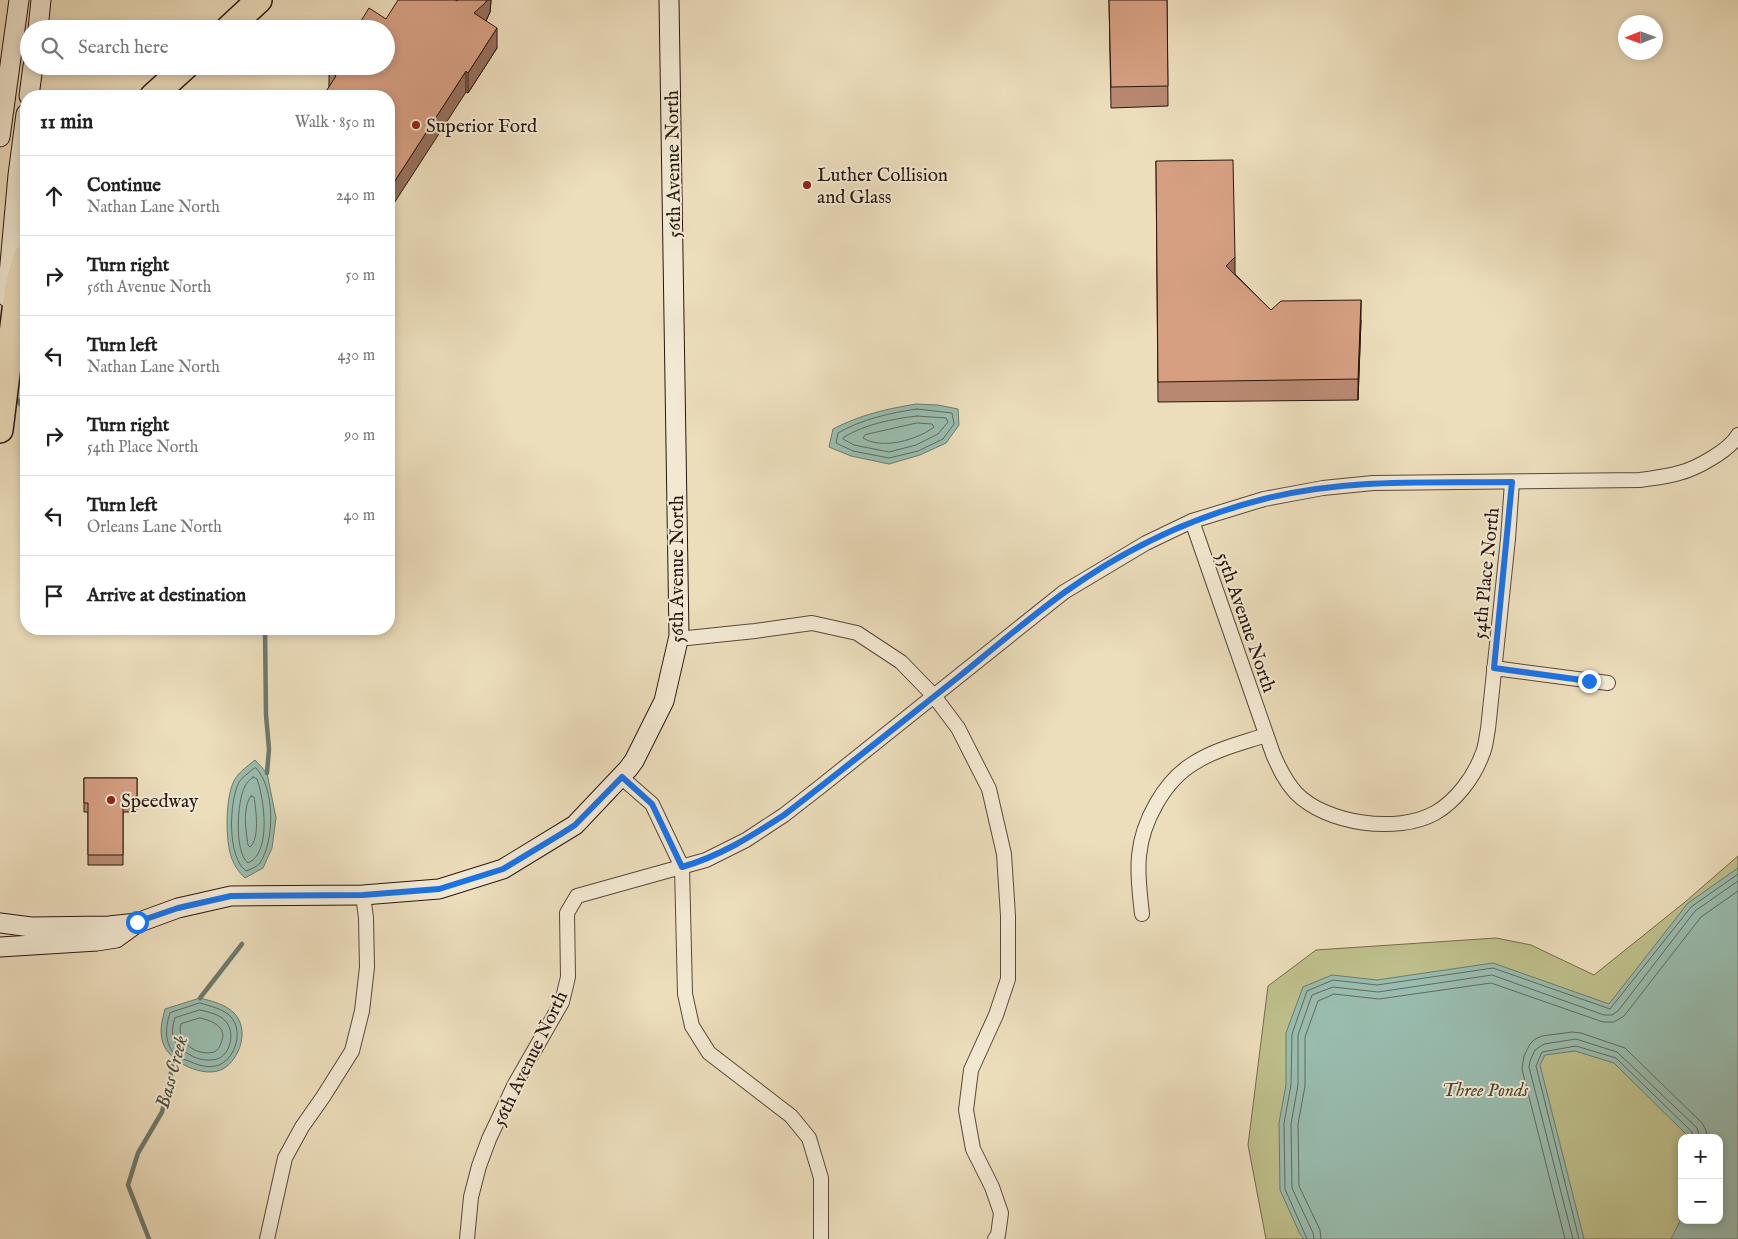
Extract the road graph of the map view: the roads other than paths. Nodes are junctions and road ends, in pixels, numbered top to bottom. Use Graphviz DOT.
graph roads {
  1 [pos="19,0"];
  2 [pos="41,0"];
  3 [pos="259,0"];
  4 [pos="669,0"];
  5 [pos="39,20"];
  6 [pos="238,20"];
  7 [pos="32,75"];
  8 [pos="176,75"];
  9 [pos="30,90"];
  10 [pos="160,90"];
  11 [pos="0,138"];
  12 [pos="20,160"];
  13 [pos="20,279"];
  14 [pos="0,415"];
  15 [pos="0,430"];
  16 [pos="1737,440"];
  17 [pos="1512,482"];
  18 [pos="1192,522"];
  19 [pos="678,639"];
  20 [pos="1494,668"];
  21 [pos="1608,683"];
  22 [pos="934,696"];
  23 [pos="1266,735"];
  24 [pos="622,777"];
  25 [pos="682,867"];
  26 [pos="363,895"];
  27 [pos="1142,914"];
  28 [pos="137,922"];
  29 [pos="0,923"];
  30 [pos="0,947"];
  31 [pos="267,1239"];
  32 [pos="466,1239"];
  33 [pos="821,1239"];
  34 [pos="995,1239"];
  1 -- 11 [label="street"];
  2 -- 5 [label="street"];
  3 -- 6 [label="highway"];
  4 -- 19 [label="street, 56th Avenue North"];
  7 -- 9 [label="street"];
  8 -- 10 [label="highway"];
  12 -- 14 [label="street"];
  13 -- 15 [label="highway"];
  16 -- 17 [label="street, 56th Avenue North"];
  17 -- 18 [label="street, 56th Avenue North"];
  17 -- 20 [label="street, 54th Place North"];
  18 -- 22 [label="street, 56th Avenue North"];
  18 -- 23 [label="street, 55th Avenue North"];
  19 -- 22 [label="street"];
  19 -- 24 [label="street, 56th Avenue North"];
  20 -- 21 [label="street"];
  20 -- 23 [label="street, 54th Place North"];
  22 -- 25 [label="street, 56th Avenue North"];
  22 -- 34 [label="street"];
  23 -- 27 [label="street"];
  24 -- 25 [label="street"];
  24 -- 26 [label="street, 56th Avenue North"];
  25 -- 32 [label="street, 56th Avenue North"];
  25 -- 33 [label="street"];
  26 -- 28 [label="street, 56th Avenue North"];
  26 -- 31 [label="street"];
  28 -- 29 [label="street"];
  28 -- 30 [label="street"];
}
